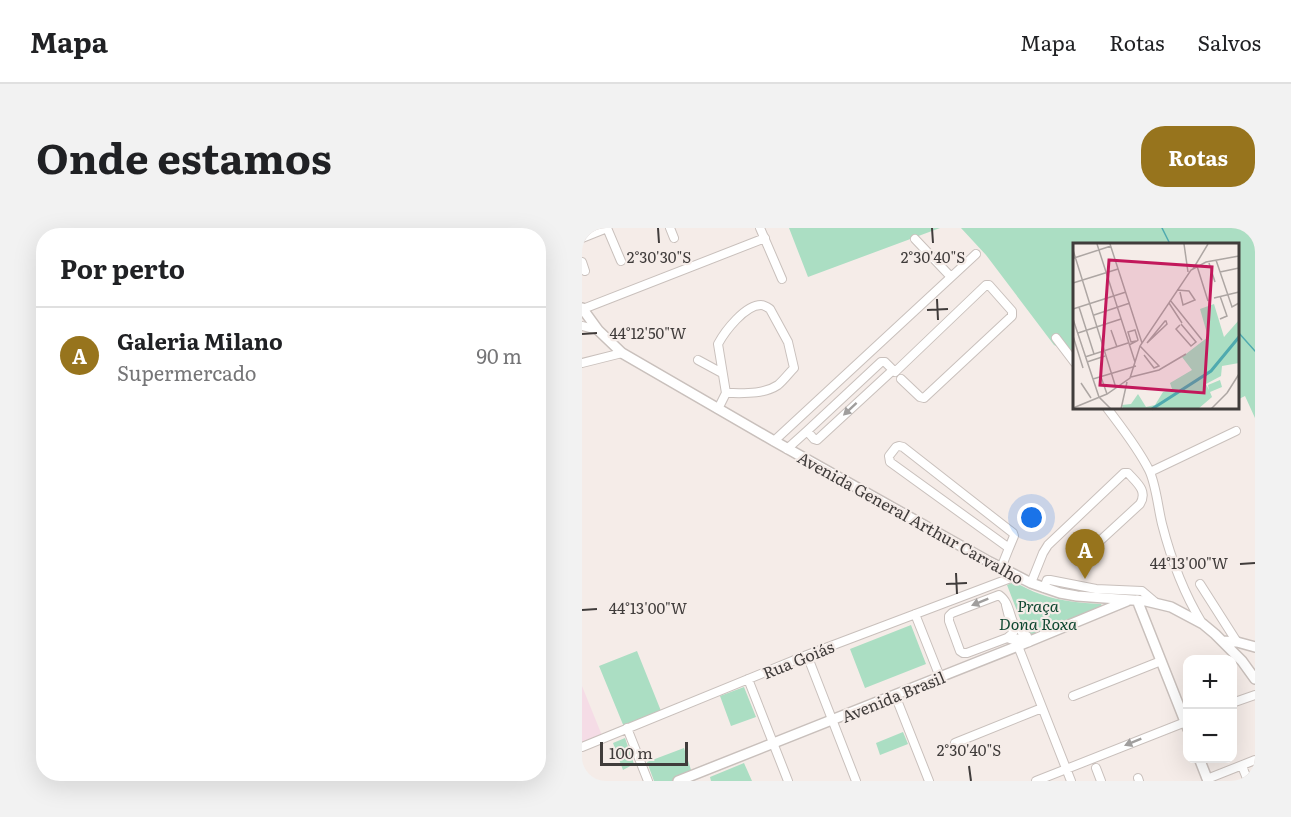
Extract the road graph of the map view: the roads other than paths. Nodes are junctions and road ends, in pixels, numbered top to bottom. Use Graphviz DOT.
graph roads {
  1 [pos="670,228"];
  2 [pos="760,228"];
  3 [pos="582,238"];
  4 [pos="674,238"];
  5 [pos="765,238"];
  6 [pos="915,239"];
  7 [pos="976,254"];
  8 [pos="621,261"];
  9 [pos="582,262"];
  10 [pos="585,271"];
  11 [pos="951,277"];
  12 [pos="782,279"];
  13 [pos="582,309"];
  14 [pos="582,326"];
  15 [pos="598,330"];
  16 [pos="1056,338"];
  17 [pos="622,353"];
  18 [pos="698,360"];
  19 [pos="1073,360"];
  20 [pos="582,363"];
  21 [pos="895,372"];
  22 [pos="722,373"];
  23 [pos="902,379"];
  24 [pos="726,393"];
  25 [pos="718,409"];
  26 [pos="1108,410"];
  27 [pos="807,431"];
  28 [pos="1236,431"];
  29 [pos="774,441"];
  30 [pos="788,449"];
  31 [pos="1150,472"];
  32 [pos="1010,548"];
  33 [pos="1078,561"];
  34 [pos="1001,568"];
  35 [pos="1016,576"];
  36 [pos="1031,583"];
  37 [pos="1200,584"];
  38 [pos="1044,588"];
  39 [pos="1109,598"];
  40 [pos="1133,600"];
  41 [pos="1155,602"];
  42 [pos="1006,605"];
  43 [pos="1108,609"];
  44 [pos="915,614"];
  45 [pos="1203,624"];
  46 [pos="1007,638"];
  47 [pos="1028,639"];
  48 [pos="1237,645"];
  49 [pos="1018,646"];
  50 [pos="1255,647"];
  51 [pos="807,656"];
  52 [pos="1161,661"];
  53 [pos="940,677"];
  54 [pos="748,679"];
  55 [pos="1255,679"];
  56 [pos="895,695"];
  57 [pos="1255,695"];
  58 [pos="1073,696"];
  59 [pos="1237,702"];
  60 [pos="1042,708"];
  61 [pos="1183,714"];
  62 [pos="832,720"];
  63 [pos="1183,726"];
  64 [pos="627,728"];
  65 [pos="773,743"];
  66 [pos="955,743"];
  67 [pos="582,747"];
  68 [pos="1255,760"];
  69 [pos="1201,763"];
  70 [pos="1242,766"];
  71 [pos="1096,768"];
  72 [pos="1067,769"];
  73 [pos="1207,780"];
  74 [pos="648,781"];
  75 [pos="678,781"];
  76 [pos="788,781"];
  77 [pos="856,781"];
  78 [pos="929,781"];
  79 [pos="1036,781"];
  80 [pos="1071,781"];
  81 [pos="1101,781"];
  82 [pos="1248,781"];
  1 -- 4 [label="street"];
  2 -- 5 [label="street"];
  3 -- 8 [label="street"];
  5 -- 12 [label="street"];
  5 -- 13 [label="street"];
  6 -- 11 [label="street"];
  7 -- 11 [label="street"];
  9 -- 10 [label="street"];
  11 -- 29 [label="street"];
  13 -- 15 [label="main road, Avenida General Arthur Carvalho"];
  14 -- 15 [label="street"];
  15 -- 17 [label="main road, Avenida General Arthur Carvalho"];
  16 -- 19 [label="street"];
  17 -- 20 [label="street"];
  17 -- 25 [label="main road, Avenida General Arthur Carvalho"];
  18 -- 22 [label="street"];
  21 -- 23 [label="street"];
  22 -- 24 [label="street"];
  22 -- 24 [label="street"];
  24 -- 25 [label="street"];
  25 -- 29 [label="main road, Avenida General Arthur Carvalho"];
  26 -- 31 [label="street"];
  27 -- 27 [label="street, one-way"];
  27 -- 30 [label="street"];
  28 -- 31 [label="street"];
  29 -- 30 [label="main road, Avenida General Arthur Carvalho"];
  30 -- 34 [label="main road, Avenida General Arthur Carvalho"];
  31 -- 45 [label="street"];
  32 -- 32 [label="street"];
  32 -- 34 [label="street"];
  33 -- 36 [label="street"];
  34 -- 35 [label="main road, Avenida General Arthur Carvalho"];
  35 -- 36 [label="main road, Avenida General Arthur Carvalho"];
  35 -- 44 [label="street, Rua Goiás"];
  36 -- 38 [label="main road, Avenida General Arthur Carvalho"];
  37 -- 48 [label="street"];
  38 -- 39 [label="main road, Avenida General Arthur Carvalho"];
  38 -- 41 [label="street"];
  39 -- 40 [label="main road, Avenida General Arthur Carvalho"];
  39 -- 43 [label="main road"];
  40 -- 41 [label="main road, Avenida General Arthur Carvalho"];
  40 -- 43 [label="main road, Avenida Brasil"];
  40 -- 52 [label="main road"];
  41 -- 45 [label="main road, Avenida General Arthur Carvalho"];
  42 -- 46 [label="street"];
  42 -- 46 [label="street, one-way"];
  42 -- 47 [label="street"];
  43 -- 47 [label="main road, Avenida Brasil"];
  44 -- 51 [label="street, Rua Goiás"];
  44 -- 53 [label="street"];
  45 -- 48 [label="main road, Avenida General Arthur Carvalho"];
  46 -- 47 [label="street"];
  47 -- 49 [label="main road, Avenida Brasil"];
  48 -- 50 [label="main road"];
  48 -- 55 [label="main road"];
  49 -- 53 [label="main road, Avenida Brasil"];
  49 -- 60 [label="street"];
  51 -- 54 [label="street, Rua Goiás"];
  51 -- 62 [label="street"];
  52 -- 58 [label="street"];
  52 -- 61 [label="main road"];
  53 -- 56 [label="main road, Avenida Brasil"];
  54 -- 64 [label="street, Rua Goiás"];
  54 -- 65 [label="street"];
  56 -- 62 [label="main road, Avenida Brasil"];
  56 -- 78 [label="street"];
  57 -- 59 [label="street"];
  60 -- 66 [label="street"];
  60 -- 72 [label="street"];
  62 -- 65 [label="main road, Avenida Brasil"];
  62 -- 77 [label="street"];
  63 -- 72 [label="street, one-way"];
  64 -- 67 [label="street, Rua Goiás"];
  64 -- 74 [label="street"];
  65 -- 75 [label="main road, Avenida Brasil"];
  65 -- 76 [label="street"];
  68 -- 70 [label="street"];
  69 -- 73 [label="main road"];
  70 -- 73 [label="street"];
  70 -- 82 [label="street"];
  71 -- 81 [label="street"];
  72 -- 79 [label="street"];
  72 -- 80 [label="street"];
}
